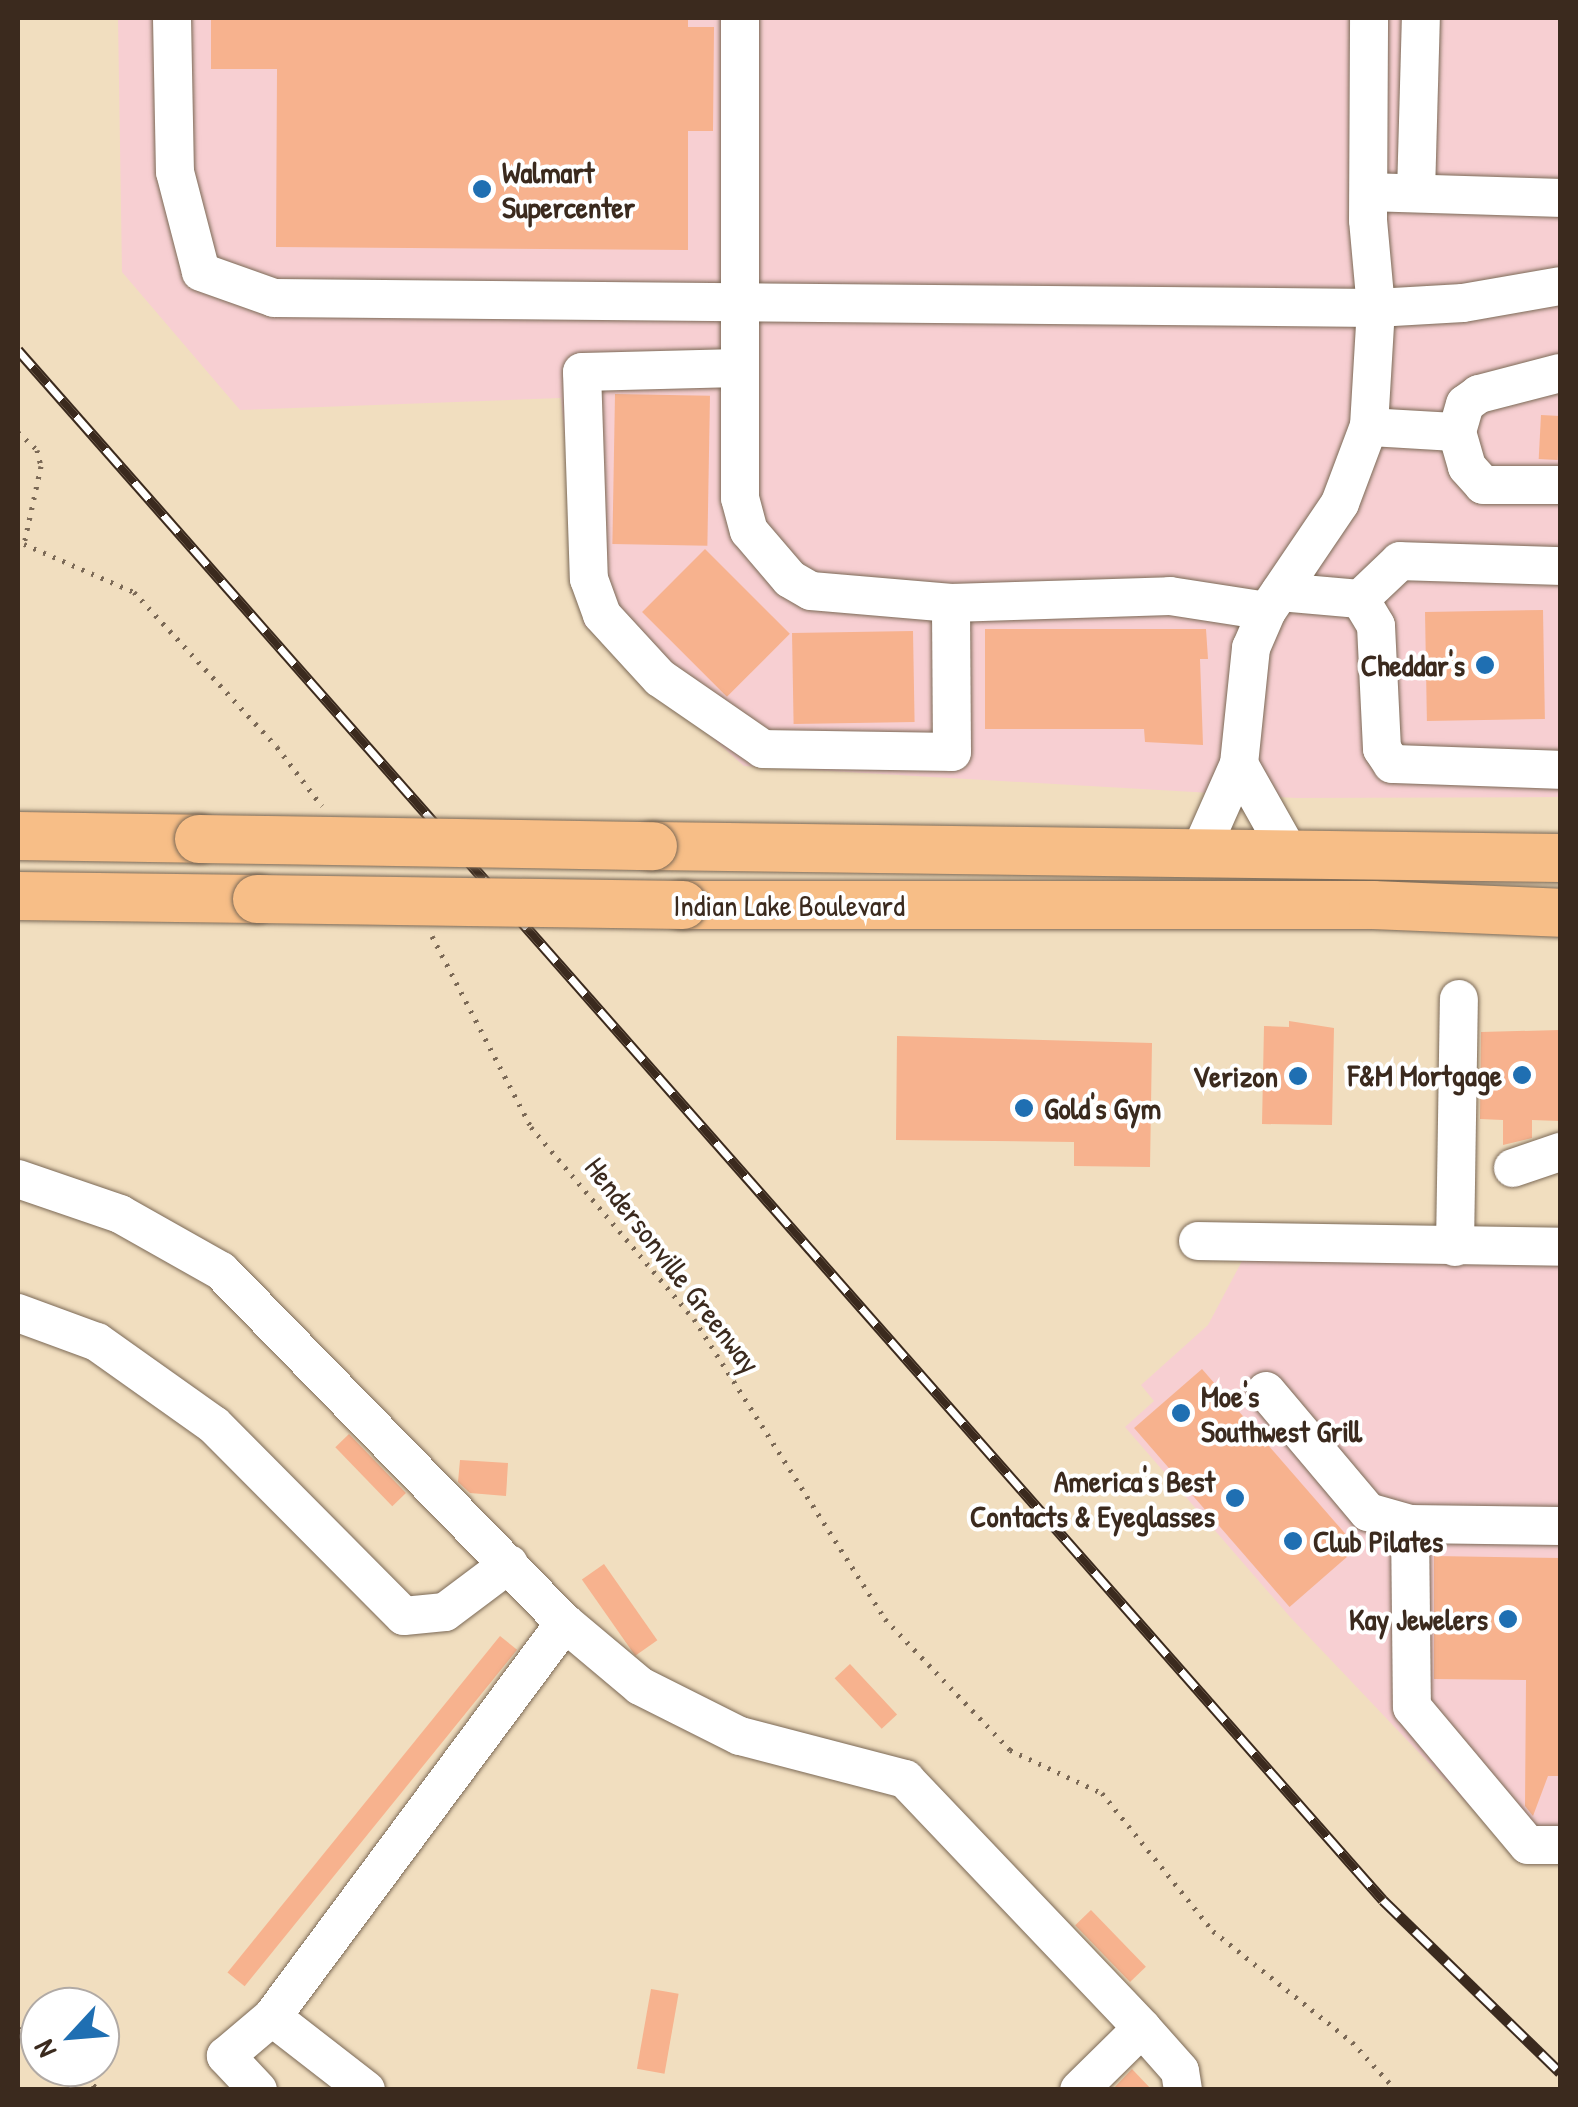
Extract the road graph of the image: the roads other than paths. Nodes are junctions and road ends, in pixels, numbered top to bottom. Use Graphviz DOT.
graph roads {
  1 [pos="172,18"];
  2 [pos="740,18"];
  3 [pos="1369,18"];
  4 [pos="1420,18"];
  5 [pos="1369,192"];
  6 [pos="1416,193"];
  7 [pos="1560,198"];
  8 [pos="1560,286"];
  9 [pos="739,298"];
  10 [pos="1376,308"];
  11 [pos="740,368"];
  12 [pos="1560,373"];
  13 [pos="1369,428"];
  14 [pos="1457,432"];
  15 [pos="1560,485"];
  16 [pos="1560,566"];
  17 [pos="1360,599"];
  18 [pos="1274,601"];
  19 [pos="951,604"];
  20 [pos="1239,764"];
  21 [pos="1560,770"];
  22 [pos="18,836"];
  23 [pos="1288,851"];
  24 [pos="1200,852"];
  25 [pos="1560,858"];
  26 [pos="18,896"];
  27 [pos="1560,914"];
  28 [pos="1459,1000"];
  29 [pos="1560,1152"];
  30 [pos="1513,1168"];
  31 [pos="18,1179"];
  32 [pos="1198,1242"];
  33 [pos="1455,1247"];
  34 [pos="1560,1247"];
  35 [pos="18,1313"];
  36 [pos="1266,1391"];
  37 [pos="1410,1524"];
  38 [pos="1560,1526"];
  39 [pos="509,1564"];
  40 [pos="565,1623"];
  41 [pos="1560,1845"];
  42 [pos="272,2016"];
  43 [pos="1142,2028"];
  44 [pos="258,2090"];
  45 [pos="366,2090"];
  46 [pos="1080,2090"];
  47 [pos="1183,2090"];
  1 -- 9 [label="street"];
  2 -- 9 [label="street"];
  3 -- 5 [label="street"];
  4 -- 6 [label="street"];
  5 -- 6 [label="street"];
  5 -- 10 [label="street"];
  6 -- 7 [label="street"];
  8 -- 10 [label="street"];
  9 -- 10 [label="street"];
  9 -- 11 [label="street"];
  10 -- 13 [label="street"];
  11 -- 19 [label="street"];
  11 -- 19 [label="street"];
  12 -- 14 [label="street"];
  13 -- 14 [label="street"];
  13 -- 18 [label="street"];
  14 -- 15 [label="street"];
  16 -- 17 [label="street"];
  17 -- 18 [label="street"];
  17 -- 21 [label="street"];
  18 -- 19 [label="street"];
  18 -- 20 [label="street"];
  20 -- 23 [label="street"];
  20 -- 24 [label="street"];
  22 -- 24 [label="main road, Indian Lake Boulevard, bridge"];
  23 -- 24 [label="main road, Indian Lake Boulevard"];
  23 -- 25 [label="main road, Indian Lake Boulevard"];
  26 -- 27 [label="main road, Indian Lake Boulevard, bridge"];
  28 -- 33 [label="street"];
  29 -- 30 [label="street"];
  31 -- 39 [label="street"];
  32 -- 33 [label="street"];
  33 -- 34 [label="street"];
  35 -- 39 [label="street"];
  36 -- 37 [label="street"];
  37 -- 38 [label="street"];
  37 -- 41 [label="street"];
  39 -- 40 [label="street"];
  40 -- 42 [label="street"];
  40 -- 43 [label="street"];
  42 -- 44 [label="street"];
  42 -- 45 [label="street"];
  43 -- 46 [label="street"];
  43 -- 47 [label="street"];
}
